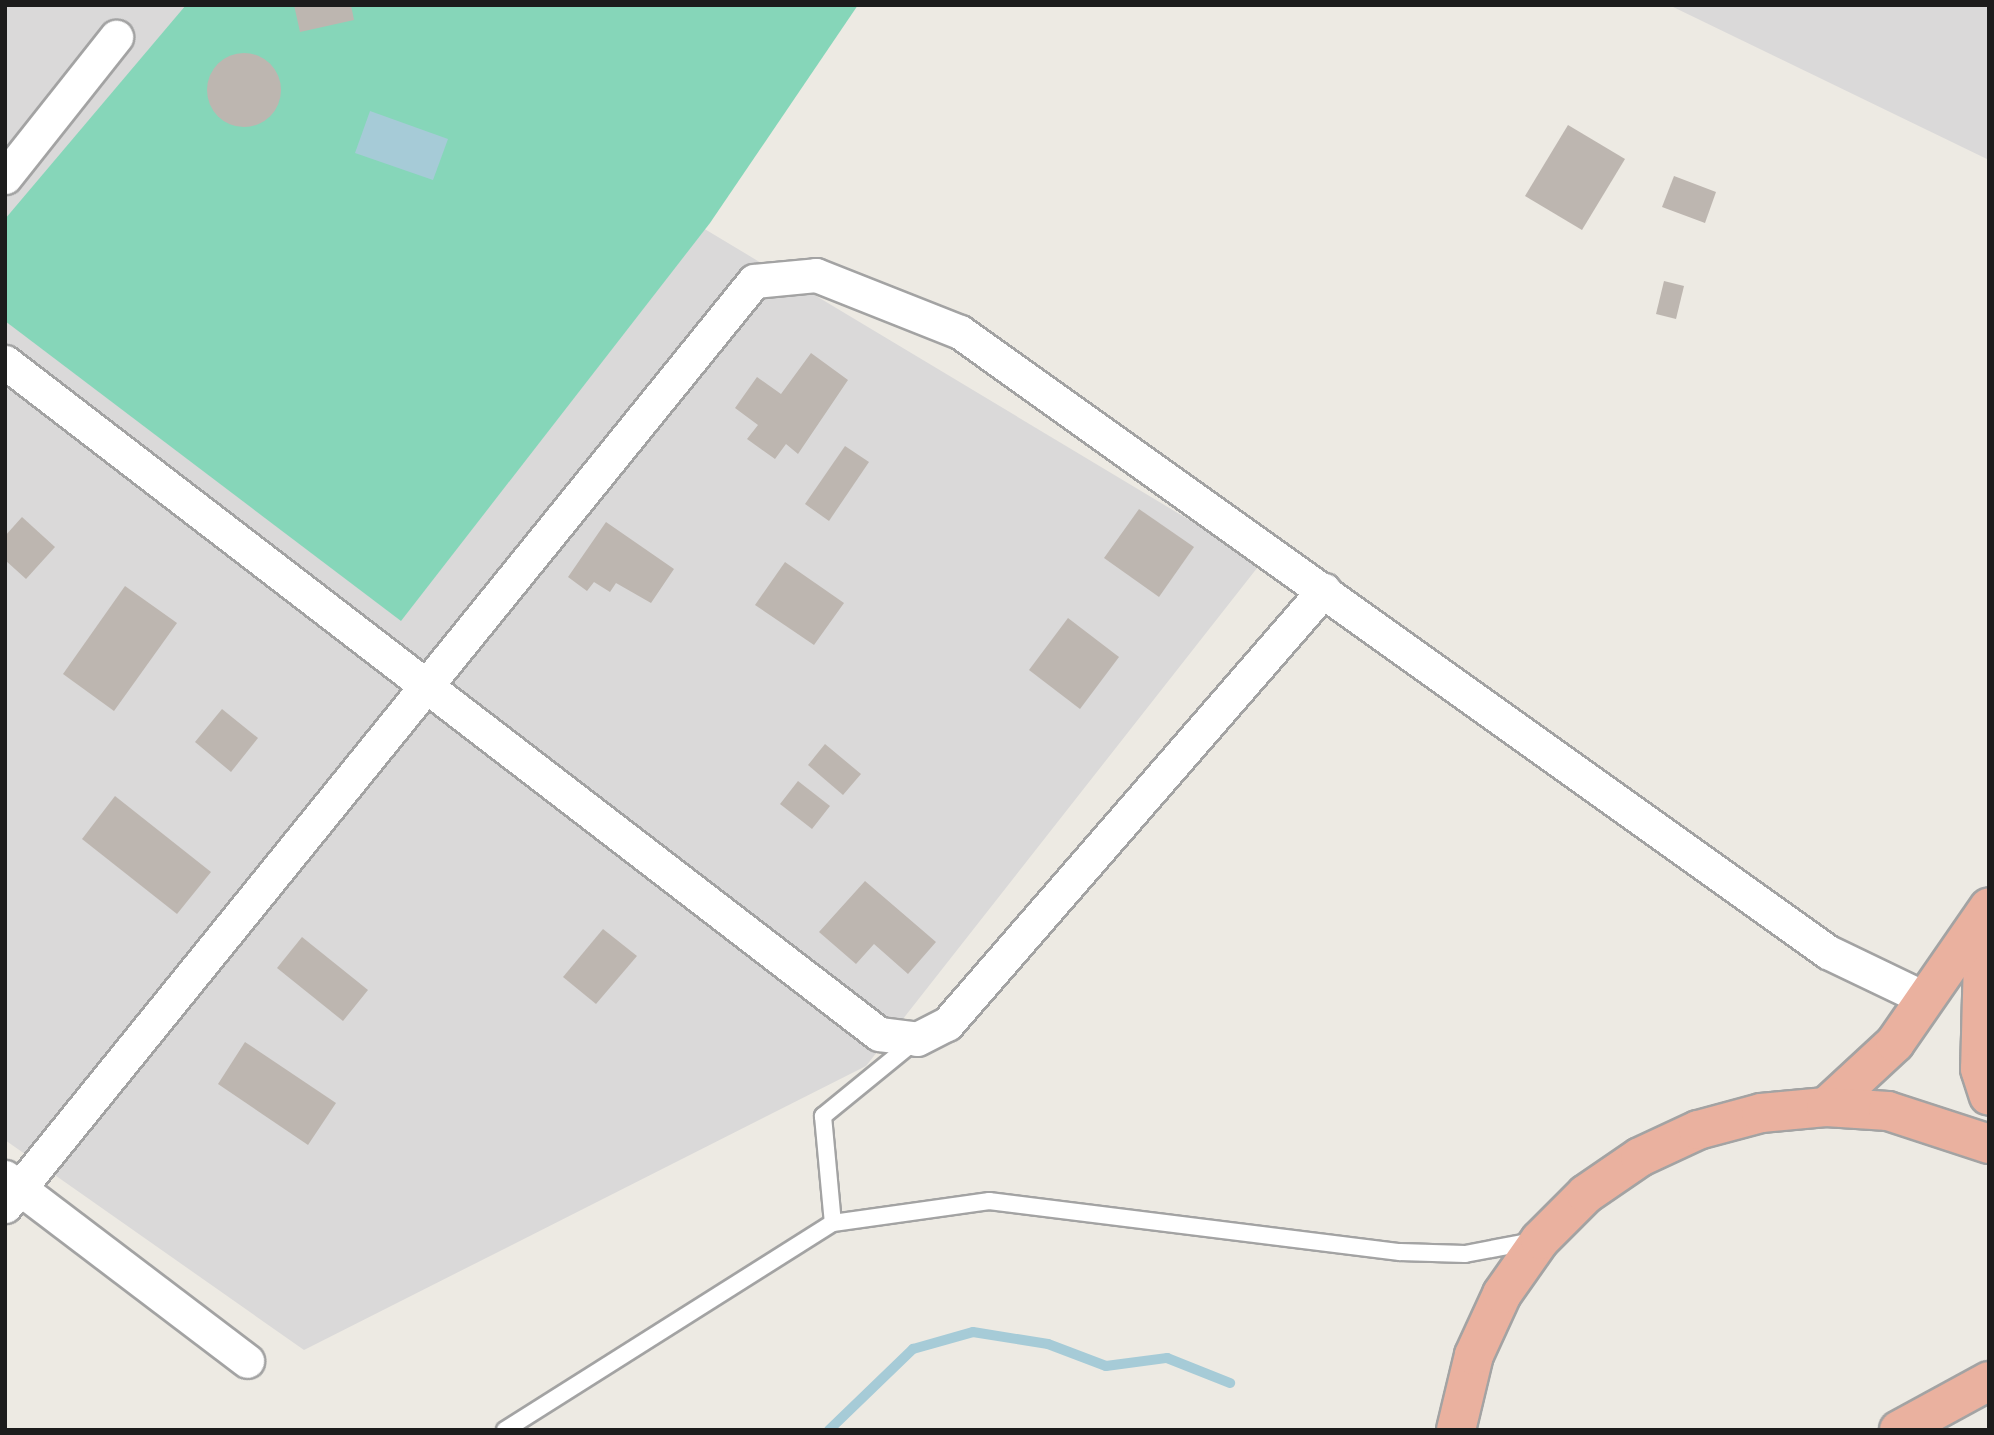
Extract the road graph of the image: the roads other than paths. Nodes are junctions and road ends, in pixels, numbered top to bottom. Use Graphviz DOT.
graph roads {
  1 [pos="116,37"];
  2 [pos="5,177"];
  3 [pos="5,362"];
  4 [pos="1324,590"];
  5 [pos="425,685"];
  6 [pos="1986,913"];
  7 [pos="1924,998"];
  8 [pos="917,1039"];
  9 [pos="1989,1096"];
  10 [pos="1826,1107"];
  11 [pos="1989,1144"];
  12 [pos="10,1190"];
  13 [pos="833,1223"];
  14 [pos="1540,1240"];
  15 [pos="247,1361"];
  16 [pos="1989,1381"];
  17 [pos="1448,1426"];
  18 [pos="505,1430"];
  19 [pos="1899,1430"];
  1 -- 2 [label="street"];
  3 -- 5 [label="street"];
  4 -- 5 [label="street"];
  4 -- 7 [label="street"];
  4 -- 8 [label="street"];
  5 -- 8 [label="street"];
  5 -- 12 [label="street"];
  6 -- 7 [label="highway"];
  6 -- 9 [label="highway"];
  7 -- 10 [label="highway"];
  8 -- 13 [label="lane"];
  10 -- 11 [label="highway"];
  10 -- 14 [label="highway"];
  12 -- 15 [label="street"];
  13 -- 14 [label="lane"];
  13 -- 18 [label="lane"];
  14 -- 17 [label="highway"];
  16 -- 19 [label="highway"];
}
